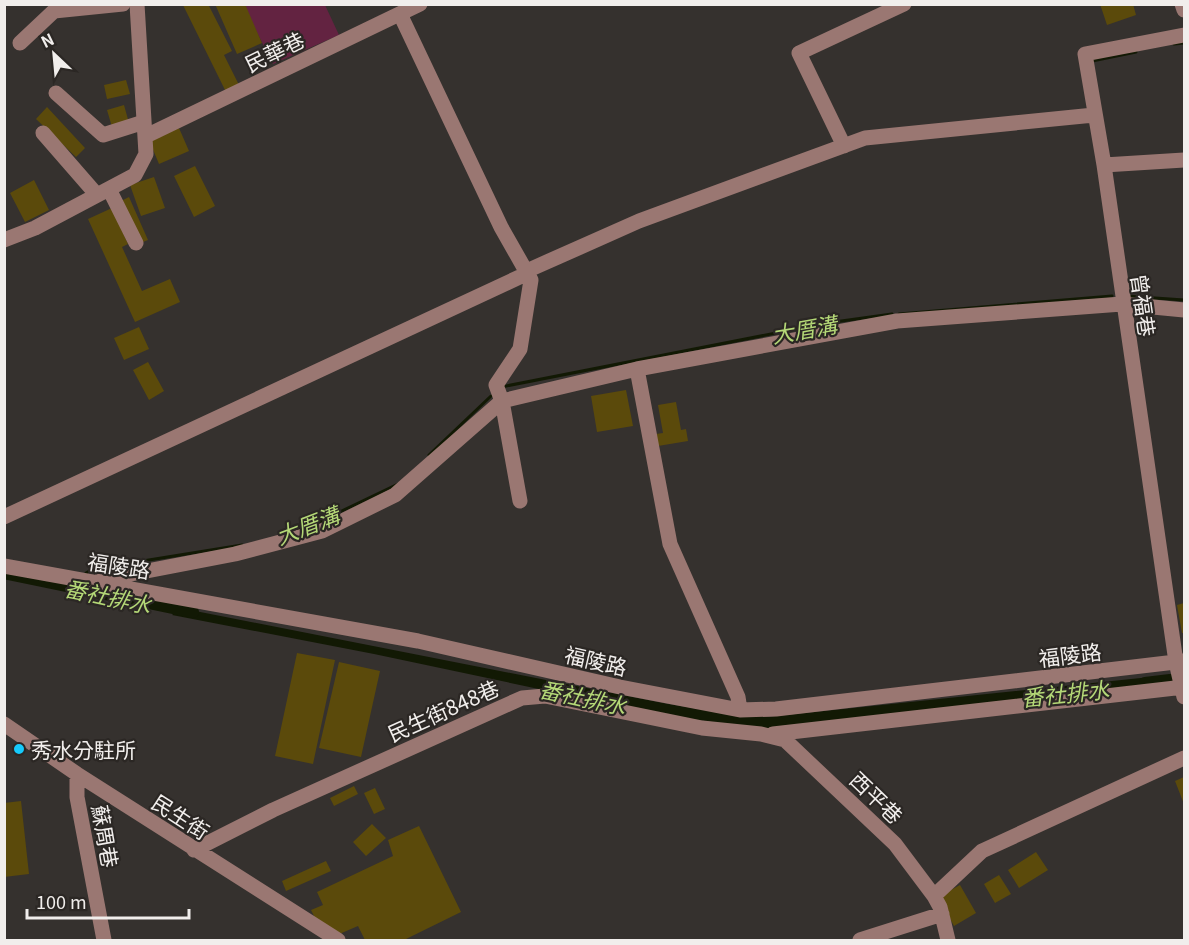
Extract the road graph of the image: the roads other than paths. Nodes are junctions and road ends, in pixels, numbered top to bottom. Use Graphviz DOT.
graph roads {
  1 [pos="123,4"];
  2 [pos="136,4"];
  3 [pos="420,4"];
  4 [pos="904,4"];
  5 [pos="1182,4"];
  6 [pos="1185,10"];
  7 [pos="400,14"];
  8 [pos="1185,35"];
  9 [pos="20,43"];
  10 [pos="56,93"];
  11 [pos="1094,115"];
  12 [pos="145,129"];
  13 [pos="43,133"];
  14 [pos="844,146"];
  15 [pos="1185,160"];
  16 [pos="1104,165"];
  17 [pos="103,192"];
  18 [pos="6,237"];
  19 [pos="136,243"];
  20 [pos="526,274"];
  21 [pos="1122,304"];
  22 [pos="1185,310"];
  23 [pos="637,369"];
  24 [pos="502,401"];
  25 [pos="520,501"];
  26 [pos="4,518"];
  27 [pos="4,566"];
  28 [pos="90,582"];
  29 [pos="1180,661"];
  30 [pos="1183,690"];
  31 [pos="740,710"];
  32 [pos="760,710"];
  33 [pos="4,724"];
  34 [pos="764,734"];
  35 [pos="1185,758"];
  36 [pos="77,774"];
  37 [pos="194,850"];
  38 [pos="934,896"];
  39 [pos="942,914"];
  40 [pos="104,940"];
  41 [pos="338,940"];
  42 [pos="860,940"];
  43 [pos="948,940"];
  1 -- 9 [label="street"];
  2 -- 12 [label="street"];
  3 -- 7 [label="street, 民華巷"];
  4 -- 14 [label="street"];
  5 -- 6 [label="street"];
  7 -- 12 [label="street, 民華巷"];
  7 -- 20 [label="street"];
  8 -- 11 [label="street, 曾福巷"];
  10 -- 12 [label="street, 民華巷"];
  11 -- 14 [label="street"];
  11 -- 16 [label="street, 曾福巷"];
  12 -- 17 [label="street"];
  13 -- 17 [label="street"];
  14 -- 20 [label="street"];
  15 -- 16 [label="street"];
  16 -- 21 [label="street, 曾福巷"];
  17 -- 18 [label="street"];
  17 -- 19 [label="street"];
  20 -- 24 [label="street"];
  20 -- 26 [label="street"];
  21 -- 22 [label="street"];
  21 -- 23 [label="street"];
  21 -- 29 [label="street, 曾福巷"];
  23 -- 24 [label="street"];
  23 -- 31 [label="street"];
  24 -- 25 [label="street"];
  24 -- 28 [label="street"];
  27 -- 28 [label="street, 福陵路"];
  28 -- 31 [label="street, 福陵路"];
  29 -- 30 [label="street"];
  29 -- 32 [label="street, 福陵路"];
  30 -- 34 [label="street"];
  31 -- 32 [label="street, 福陵路"];
  32 -- 34 [label="street"];
  33 -- 36 [label="street, 民生街"];
  34 -- 37 [label="street, 民生街848巷"];
  34 -- 38 [label="street, 西平巷"];
  35 -- 38 [label="street"];
  36 -- 37 [label="street, 民生街"];
  36 -- 40 [label="street, 蘇周巷"];
  37 -- 41 [label="street, 民生街"];
  38 -- 39 [label="street, 西平巷"];
  39 -- 42 [label="street"];
  39 -- 43 [label="street, 西平巷"];
}
